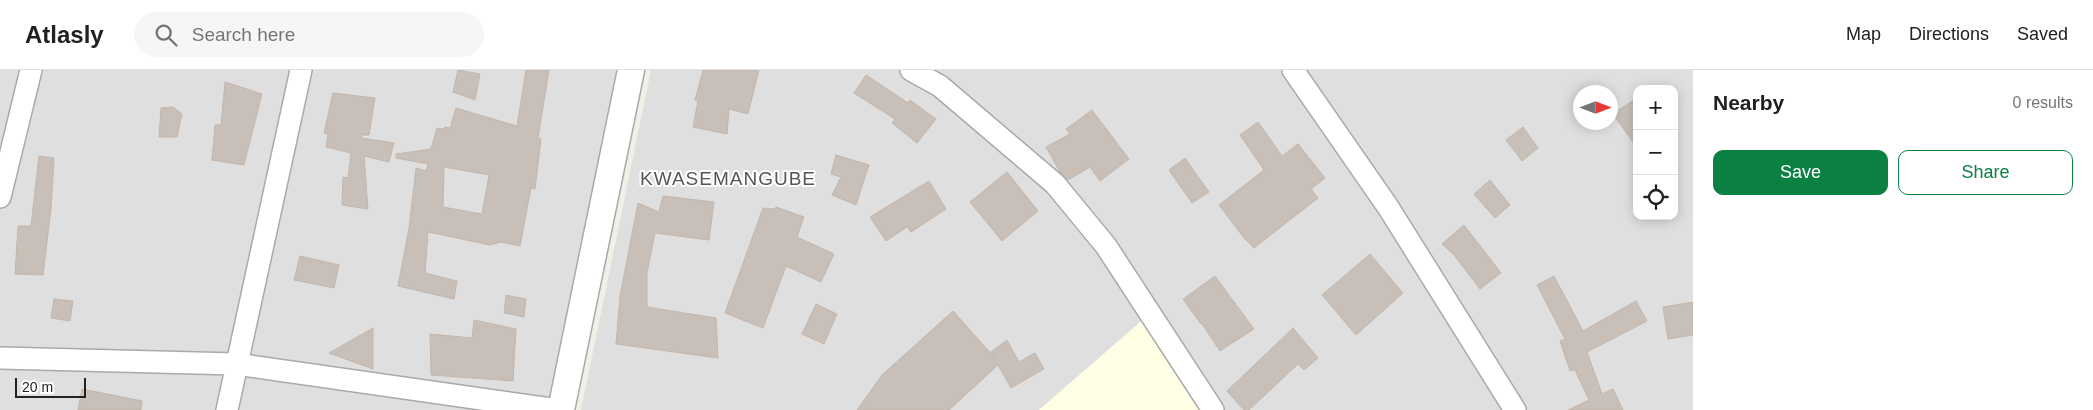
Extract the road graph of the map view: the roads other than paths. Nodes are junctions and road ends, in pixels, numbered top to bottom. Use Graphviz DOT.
graph roads {
  1 [pos="31,70"];
  2 [pos="301,70"];
  3 [pos="631,70"];
  4 [pos="911,70"];
  5 [pos="1293,70"];
  6 [pos="0,197"];
  7 [pos="0,358"];
  8 [pos="236,364"];
  9 [pos="227,410"];
  10 [pos="560,410"];
  11 [pos="1213,410"];
  12 [pos="1514,410"];
  1 -- 6 [label="street"];
  2 -- 8 [label="street"];
  3 -- 10 [label="street"];
  4 -- 11 [label="street"];
  5 -- 12 [label="street"];
  7 -- 8 [label="street"];
  8 -- 9 [label="street"];
  8 -- 10 [label="street"];
}
